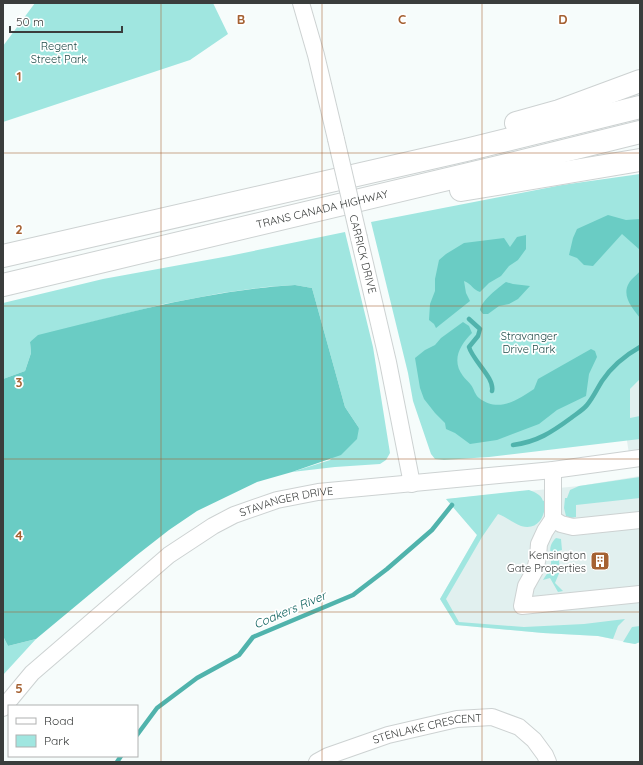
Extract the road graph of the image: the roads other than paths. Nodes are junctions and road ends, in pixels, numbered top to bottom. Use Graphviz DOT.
graph roads {
  1 [pos="301,3"];
  2 [pos="640,80"];
  3 [pos="640,107"];
  4 [pos="640,132"];
  5 [pos="640,160"];
  6 [pos="205,210"];
  7 [pos="272,221"];
  8 [pos="3,256"];
  9 [pos="3,285"];
  10 [pos="640,458"];
  11 [pos="553,470"];
  12 [pos="412,484"];
  13 [pos="553,519"];
  14 [pos="640,520"];
  15 [pos="640,594"];
  16 [pos="3,708"];
  17 [pos="317,762"];
  18 [pos="548,762"];
  1 -- 12 [label="street, CARRICK DRIVE, bridge"];
  2 -- 6 [label="highway"];
  3 -- 6 [label="highway"];
  4 -- 7 [label="highway, TRANS CANADA HIGHWAY"];
  5 -- 7 [label="highway"];
  6 -- 8 [label="highway"];
  7 -- 9 [label="highway, TRANS CANADA HIGHWAY"];
  10 -- 11 [label="street, STAVANGER DRIVE"];
  11 -- 12 [label="street, STAVANGER DRIVE"];
  11 -- 13 [label="street"];
  12 -- 16 [label="street, STAVANGER DRIVE"];
  13 -- 14 [label="street"];
  13 -- 15 [label="street"];
  17 -- 18 [label="street, STENLAKE CRESCENT"];
}
